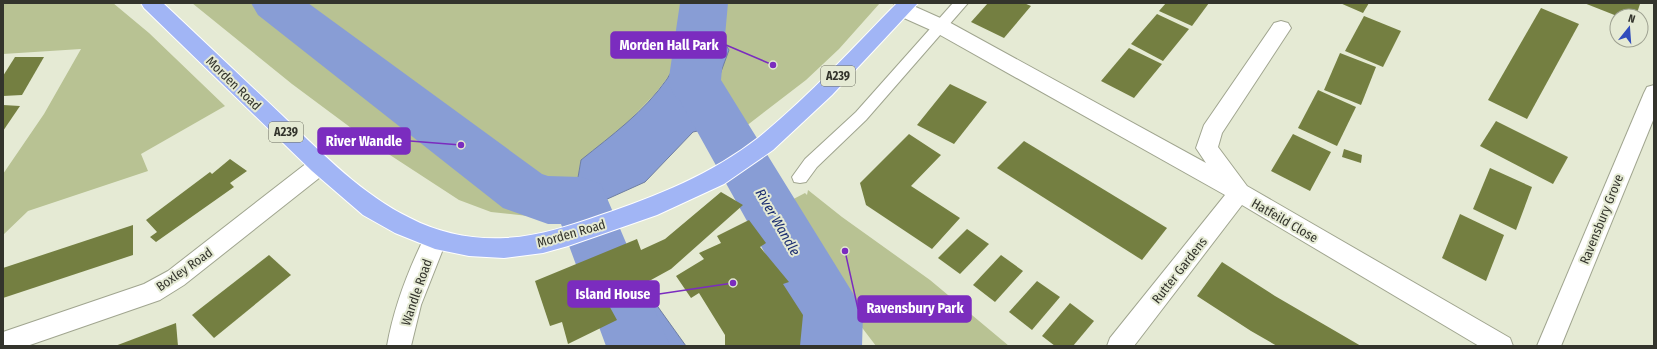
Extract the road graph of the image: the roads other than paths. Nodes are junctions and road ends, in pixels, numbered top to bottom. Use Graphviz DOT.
graph roads {
  1 [pos="151,3"];
  2 [pos="961,3"];
  3 [pos="905,6"];
  4 [pos="940,26"];
  5 [pos="1282,28"];
  6 [pos="1653,99"];
  7 [pos="320,165"];
  8 [pos="800,177"];
  9 [pos="1239,192"];
  10 [pos="435,239"];
  11 [pos="3,343"];
  12 [pos="399,346"];
  13 [pos="1119,346"];
  14 [pos="1501,346"];
  15 [pos="1549,346"];
  1 -- 7 [label="main road, Morden Road / A239"];
  2 -- 4 [label="lane"];
  3 -- 4 [label="street"];
  3 -- 10 [label="main road, Morden Road / A239"];
  4 -- 8 [label="lane"];
  4 -- 9 [label="street"];
  5 -- 9 [label="street, Hatfeild Close"];
  6 -- 15 [label="street, Ravensbury Grove"];
  7 -- 10 [label="main road, Morden Road / A239"];
  7 -- 11 [label="street, Boxley Road"];
  9 -- 13 [label="street, Rutter Gardens"];
  9 -- 14 [label="street, Hatfeild Close"];
  10 -- 12 [label="street, Wandle Road"];
}
